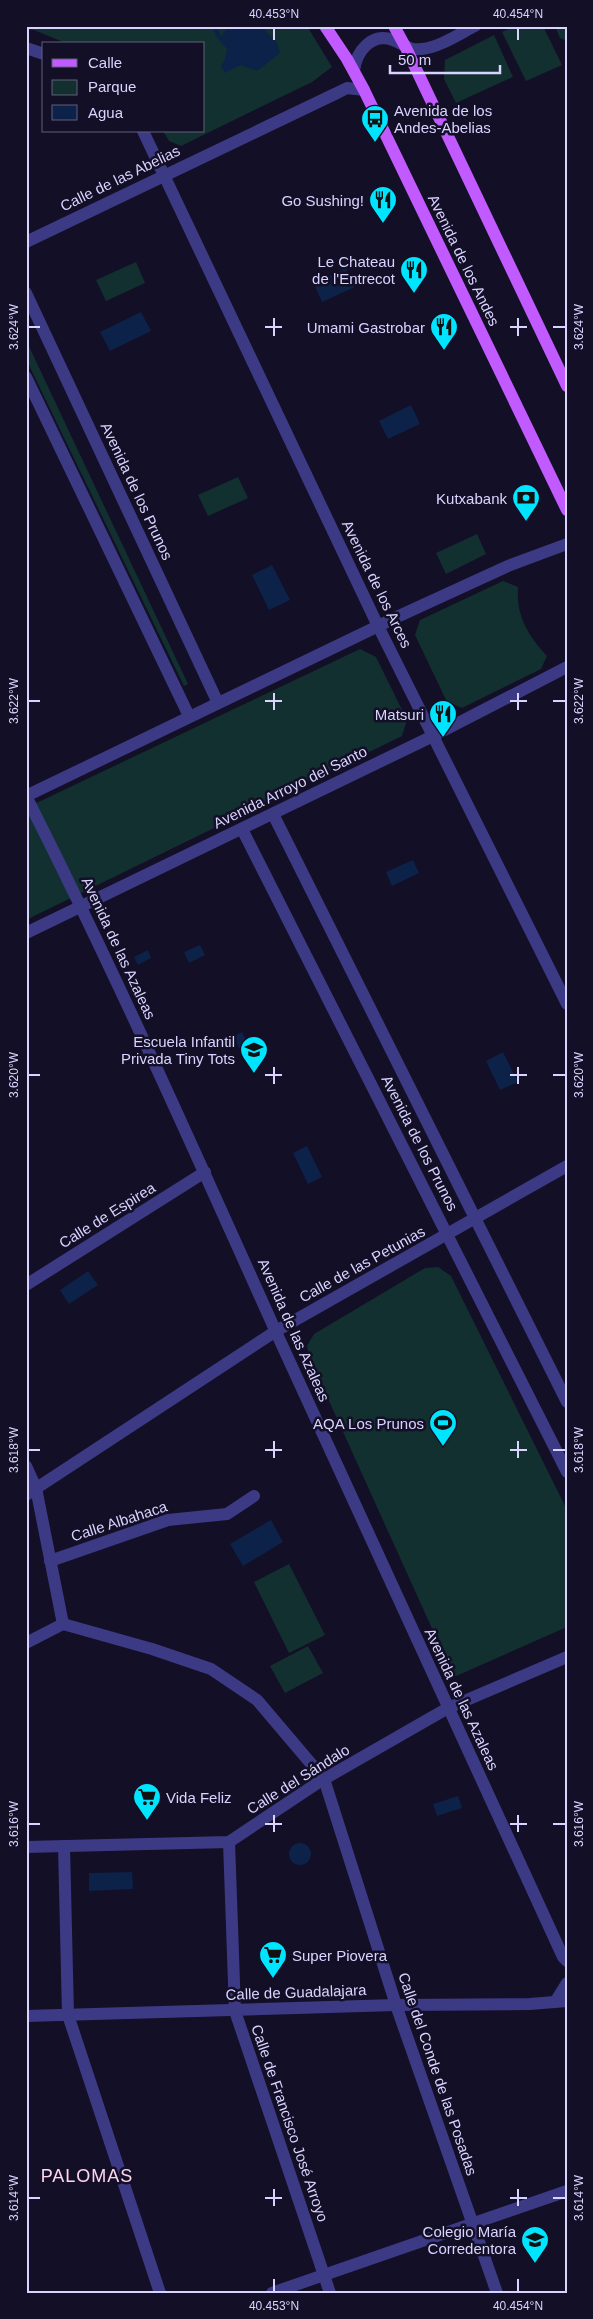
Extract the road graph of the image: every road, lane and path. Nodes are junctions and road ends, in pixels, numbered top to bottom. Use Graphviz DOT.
graph roads {
  1 [pos="325,26"];
  2 [pos="394,26"];
  3 [pos="475,26"];
  4 [pos="26,48"];
  5 [pos="406,48"];
  6 [pos="42,53"];
  7 [pos="354,71"];
  8 [pos="364,90"];
  9 [pos="144,132"];
  10 [pos="165,174"];
  11 [pos="26,242"];
  12 [pos="26,293"];
  13 [pos="26,377"];
  14 [pos="567,386"];
  15 [pos="567,510"];
  16 [pos="567,544"];
  17 [pos="378,626"];
  18 [pos="567,667"];
  19 [pos="218,703"];
  20 [pos="189,716"];
  21 [pos="433,736"];
  22 [pos="26,796"];
  23 [pos="273,814"];
  24 [pos="242,829"];
  25 [pos="81,906"];
  26 [pos="26,933"];
  27 [pos="567,1004"];
  28 [pos="567,1166"];
  29 [pos="205,1172"];
  30 [pos="476,1218"];
  31 [pos="448,1234"];
  32 [pos="26,1285"];
  33 [pos="276,1331"];
  34 [pos="567,1402"];
  35 [pos="26,1466"];
  36 [pos="567,1472"];
  37 [pos="31,1492"];
  38 [pos="254,1496"];
  39 [pos="50,1561"];
  40 [pos="63,1624"];
  41 [pos="26,1643"];
  42 [pos="567,1657"];
  43 [pos="448,1708"];
  44 [pos="324,1780"];
  45 [pos="229,1842"];
  46 [pos="64,1846"];
  47 [pos="26,1847"];
  48 [pos="567,1961"];
  49 [pos="567,1983"];
  50 [pos="561,2001"];
  51 [pos="396,2006"];
  52 [pos="235,2011"];
  53 [pos="68,2015"];
  54 [pos="26,2016"];
  55 [pos="567,2191"];
  56 [pos="472,2223"];
  57 [pos="324,2273"];
  58 [pos="160,2293"];
  59 [pos="272,2293"];
  60 [pos="330,2293"];
  61 [pos="497,2293"];
  1 -- 7 [label="main road, Avenida de los Andes"];
  2 -- 5 [label="main road"];
  3 -- 5 [label="street"];
  4 -- 6 [label="street"];
  5 -- 7 [label="street"];
  5 -- 14 [label="main road"];
  7 -- 8 [label="main road, Avenida de los Andes"];
  8 -- 10 [label="street, Calle de las Abelias"];
  8 -- 15 [label="main road, Avenida de los Andes"];
  9 -- 10 [label="street, Avenida de los Arces"];
  10 -- 11 [label="street, Calle de las Abelias"];
  10 -- 17 [label="street, Avenida de los Arces"];
  12 -- 19 [label="street, Avenida de los Prunos"];
  13 -- 20 [label="street"];
  16 -- 17 [label="street"];
  17 -- 19 [label="street"];
  17 -- 21 [label="street, Avenida de los Arces"];
  18 -- 21 [label="street, Avenida Arroyo del Santo"];
  19 -- 20 [label="street"];
  20 -- 22 [label="street"];
  21 -- 23 [label="street, Avenida Arroyo del Santo"];
  21 -- 27 [label="street, Avenida de los Arces"];
  22 -- 25 [label="street, Avenida de las Azaleas"];
  23 -- 24 [label="street, Avenida Arroyo del Santo"];
  23 -- 30 [label="street, Avenida de los Prunos"];
  24 -- 25 [label="street, Avenida Arroyo del Santo"];
  24 -- 31 [label="street, Avenida de los Prunos"];
  25 -- 26 [label="street, Avenida Arroyo del Santo"];
  25 -- 29 [label="street, Avenida de las Azaleas"];
  28 -- 30 [label="street, Calle de las Petunias"];
  29 -- 32 [label="street, Calle de Espirea"];
  29 -- 33 [label="street, Avenida de las Azaleas"];
  30 -- 31 [label="street, Calle de las Petunias"];
  30 -- 34 [label="street, Avenida de los Prunos"];
  31 -- 33 [label="street, Calle de las Petunias"];
  31 -- 36 [label="street, Avenida de los Prunos"];
  33 -- 37 [label="street, Calle de las Petunias"];
  33 -- 43 [label="street, Avenida de las Azaleas"];
  35 -- 37 [label="street"];
  37 -- 39 [label="street"];
  38 -- 39 [label="street, Calle Albahaca"];
  39 -- 40 [label="street"];
  40 -- 41 [label="street"];
  40 -- 44 [label="street"];
  42 -- 43 [label="street, Calle del Sándalo"];
  43 -- 44 [label="street, Calle del Sándalo"];
  43 -- 48 [label="street, Avenida de las Azaleas"];
  44 -- 45 [label="street, Calle del Sándalo"];
  44 -- 51 [label="street, Calle del Conde de las Posadas"];
  45 -- 46 [label="street"];
  45 -- 52 [label="street, Calle de Francisco José Arroyo"];
  46 -- 47 [label="street"];
  46 -- 53 [label="street"];
  49 -- 50 [label="street"];
  50 -- 51 [label="street, Calle de Guadalajara"];
  51 -- 52 [label="street, Calle de Guadalajara"];
  51 -- 56 [label="street, Calle del Conde de las Posadas"];
  52 -- 53 [label="street, Calle de Guadalajara"];
  52 -- 57 [label="street, Calle de Francisco José Arroyo"];
  53 -- 54 [label="street, Calle de Guadalajara"];
  53 -- 58 [label="street"];
  55 -- 56 [label="street"];
  56 -- 57 [label="street"];
  56 -- 61 [label="street, Calle del Conde de las Posadas"];
  57 -- 59 [label="street"];
  57 -- 60 [label="street, Calle de Francisco José Arroyo"];
}
